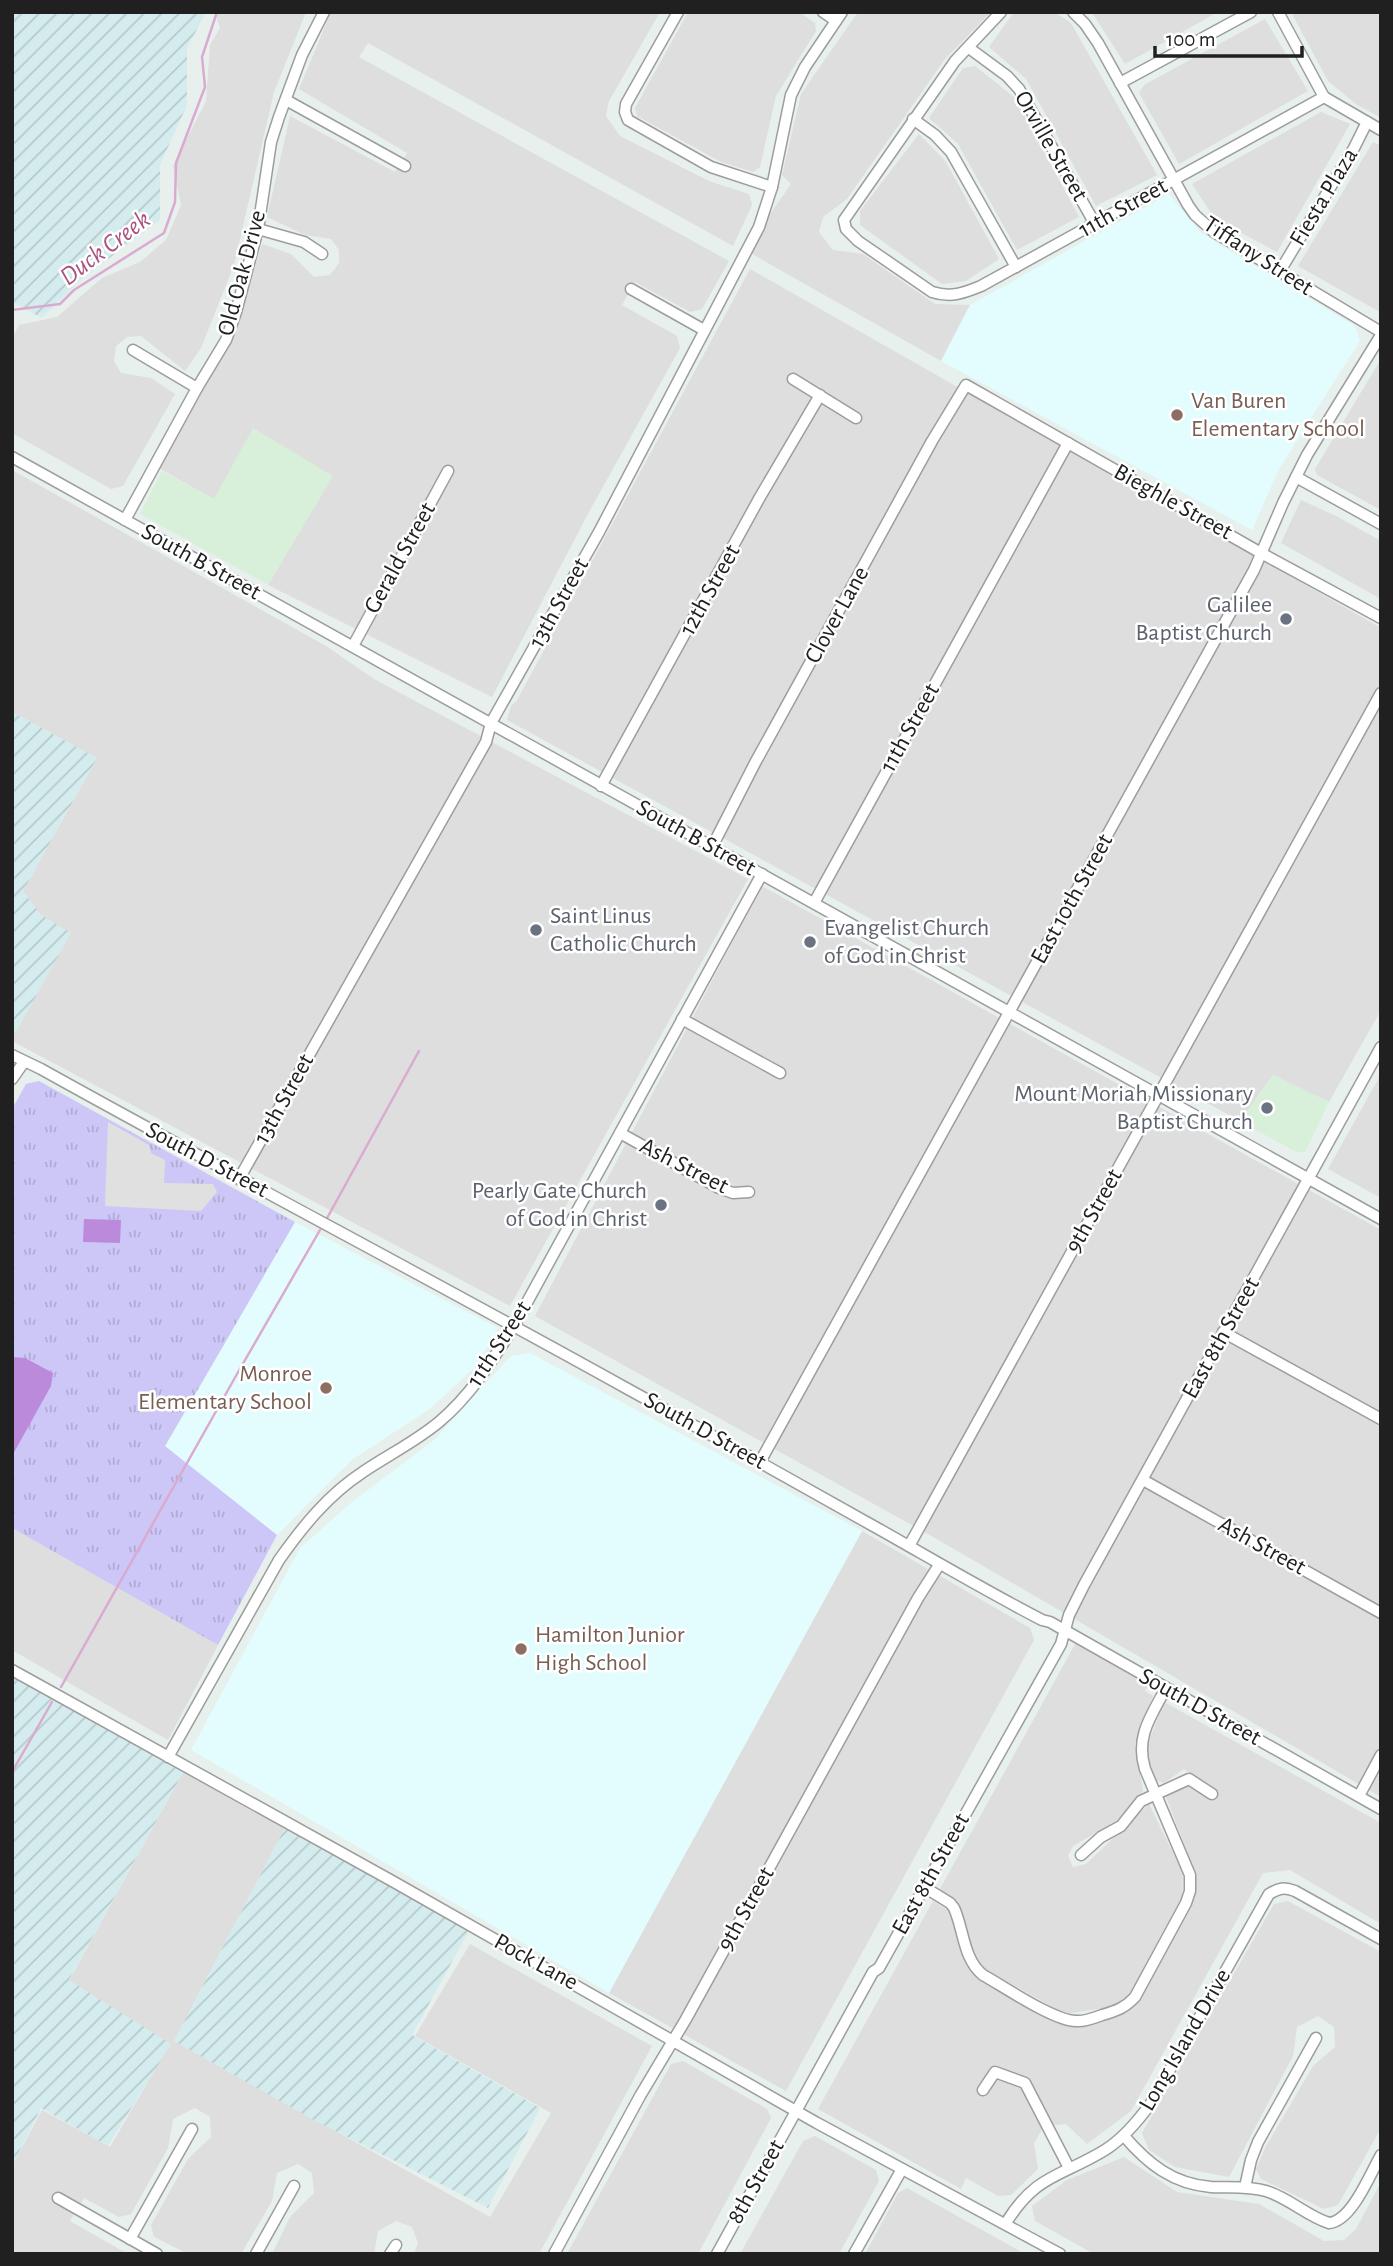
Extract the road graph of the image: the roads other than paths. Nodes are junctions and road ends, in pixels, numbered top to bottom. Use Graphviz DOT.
graph roads {
  1 [pos="324,12"];
  2 [pos="678,12"];
  3 [pos="823,12"];
  4 [pos="1001,12"];
  5 [pos="1073,12"];
  6 [pos="1278,12"];
  7 [pos="1250,13"];
  8 [pos="839,17"];
  9 [pos="969,48"];
  10 [pos="1120,83"];
  11 [pos="1324,97"];
  12 [pos="286,100"];
  13 [pos="913,119"];
  14 [pos="1367,122"];
  15 [pos="1381,130"];
  16 [pos="405,166"];
  17 [pos="1173,180"];
  18 [pos="772,187"];
  19 [pos="1095,224"];
  20 [pos="258,229"];
  21 [pos="322,254"];
  22 [pos="1016,267"];
  23 [pos="1280,271"];
  24 [pos="631,289"];
  25 [pos="704,330"];
  26 [pos="1381,334"];
  27 [pos="133,350"];
  28 [pos="793,379"];
  29 [pos="966,385"];
  30 [pos="197,388"];
  31 [pos="820,395"];
  32 [pos="856,418"];
  33 [pos="1068,443"];
  34 [pos="12,457"];
  35 [pos="448,471"];
  36 [pos="1296,477"];
  37 [pos="125,520"];
  38 [pos="1381,524"];
  39 [pos="1261,553"];
  40 [pos="1381,618"];
  41 [pos="353,646"];
  42 [pos="1381,693"];
  43 [pos="491,723"];
  44 [pos="601,786"];
  45 [pos="712,847"];
  46 [pos="762,874"];
  47 [pos="814,903"];
  48 [pos="1009,1012"];
  49 [pos="682,1019"];
  50 [pos="1381,1047"];
  51 [pos="12,1055"];
  52 [pos="24,1062"];
  53 [pos="780,1073"];
  54 [pos="12,1079"];
  55 [pos="1159,1095"];
  56 [pos="620,1133"];
  57 [pos="239,1179"];
  58 [pos="1309,1179"];
  59 [pos="750,1192"];
  60 [pos="1381,1219"];
  61 [pos="514,1326"];
  62 [pos="1223,1332"];
  63 [pos="1381,1419"];
  64 [pos="760,1462"];
  65 [pos="1143,1480"];
  66 [pos="909,1546"];
  67 [pos="939,1564"];
  68 [pos="1381,1612"];
  69 [pos="1064,1633"];
  70 [pos="12,1670"];
  71 [pos="1166,1688"];
  72 [pos="1381,1755"];
  73 [pos="168,1757"];
  74 [pos="1155,1794"];
  75 [pos="1212,1794"];
  76 [pos="1359,1796"];
  77 [pos="1381,1809"];
  78 [pos="1081,1855"];
  79 [pos="924,1887"];
  80 [pos="1381,1939"];
  81 [pos="1316,2038"];
  82 [pos="674,2040"];
  83 [pos="983,2090"];
  84 [pos="796,2111"];
  85 [pos="192,2129"];
  86 [pos="1124,2136"];
  87 [pos="1381,2155"];
  88 [pos="1069,2168"];
  89 [pos="902,2169"];
  90 [pos="294,2186"];
  91 [pos="1245,2187"];
  92 [pos="58,2198"];
  93 [pos="1006,2223"];
  94 [pos="130,2239"];
  95 [pos="156,2254"];
  96 [pos="256,2254"];
  97 [pos="554,2254"];
  98 [pos="717,2254"];
  99 [pos="854,2254"];
  100 [pos="1060,2254"];
  1 -- 12 [label="street, Old Oak Drive"];
  2 -- 18 [label="street"];
  3 -- 8 [label="street"];
  4 -- 9 [label="street"];
  5 -- 10 [label="street, Tiffany Street"];
  6 -- 11 [label="street"];
  7 -- 10 [label="street"];
  8 -- 18 [label="street, 13th Street"];
  9 -- 13 [label="street"];
  9 -- 19 [label="street, Orville Street"];
  10 -- 17 [label="street, Tiffany Street"];
  11 -- 14 [label="street"];
  11 -- 17 [label="street, 11th Street"];
  12 -- 16 [label="street"];
  12 -- 20 [label="street, Old Oak Drive"];
  13 -- 22 [label="street"];
  13 -- 22 [label="street, 11th Street"];
  14 -- 15 [label="street"];
  14 -- 23 [label="street, Fiesta Plaza"];
  17 -- 19 [label="street, 11th Street"];
  17 -- 23 [label="street, Tiffany Street"];
  18 -- 25 [label="street, 13th Street"];
  19 -- 22 [label="street, 11th Street"];
  20 -- 21 [label="street"];
  20 -- 30 [label="street, Old Oak Drive"];
  23 -- 26 [label="street, Tiffany Street"];
  24 -- 25 [label="street"];
  25 -- 43 [label="street, 13th Street"];
  26 -- 36 [label="street, East 10th Street"];
  27 -- 30 [label="street"];
  28 -- 31 [label="street"];
  29 -- 33 [label="street, Bieghle Street"];
  29 -- 45 [label="street, Clover Lane"];
  30 -- 37 [label="street, Old Oak Drive"];
  31 -- 32 [label="street"];
  31 -- 44 [label="street, 12th Street"];
  33 -- 39 [label="street, Bieghle Street"];
  33 -- 47 [label="street, 11th Street"];
  34 -- 37 [label="street, South B Street"];
  35 -- 41 [label="street, Gerald Street"];
  36 -- 38 [label="street"];
  36 -- 39 [label="street, East 10th Street"];
  37 -- 41 [label="street, South B Street"];
  39 -- 40 [label="street, Bieghle Street"];
  39 -- 48 [label="street, East 10th Street"];
  41 -- 43 [label="street, South B Street"];
  42 -- 55 [label="street, 9th Street"];
  43 -- 44 [label="street, South B Street"];
  43 -- 57 [label="street, 13th Street"];
  44 -- 45 [label="street, South B Street"];
  45 -- 46 [label="street, South B Street"];
  46 -- 47 [label="street, South B Street"];
  46 -- 49 [label="street, 11th Street"];
  47 -- 48 [label="street, South B Street"];
  48 -- 55 [label="street, South B Street"];
  48 -- 64 [label="street, East 10th Street"];
  49 -- 53 [label="street"];
  49 -- 56 [label="street, 11th Street"];
  50 -- 58 [label="street, East 8th Street"];
  51 -- 52 [label="street, South D Street"];
  52 -- 54 [label="street"];
  52 -- 57 [label="street, South D Street"];
  55 -- 58 [label="street, South B Street"];
  55 -- 66 [label="street, 9th Street"];
  56 -- 59 [label="street, Ash Street"];
  56 -- 61 [label="street, 11th Street"];
  57 -- 61 [label="street, South D Street"];
  58 -- 60 [label="street, South B Street"];
  58 -- 62 [label="street, East 8th Street"];
  61 -- 64 [label="street, South D Street"];
  61 -- 73 [label="street, 11th Street"];
  62 -- 63 [label="street"];
  62 -- 65 [label="street, East 8th Street"];
  64 -- 66 [label="street, South D Street"];
  65 -- 68 [label="street, Ash Street"];
  65 -- 69 [label="street, East 8th Street"];
  66 -- 67 [label="street, South D Street"];
  67 -- 69 [label="street, South D Street"];
  67 -- 82 [label="street, 9th Street"];
  69 -- 71 [label="street, South D Street"];
  69 -- 79 [label="street, East 8th Street"];
  70 -- 73 [label="street, Pock Lane"];
  71 -- 74 [label="street"];
  71 -- 76 [label="street, South D Street"];
  72 -- 76 [label="street"];
  73 -- 82 [label="street, Pock Lane"];
  74 -- 75 [label="street"];
  74 -- 78 [label="street"];
  74 -- 79 [label="street"];
  76 -- 77 [label="street, South D Street"];
  79 -- 84 [label="street, East 8th Street"];
  80 -- 86 [label="street, Long Island Drive"];
  81 -- 91 [label="street"];
  82 -- 84 [label="street, Pock Lane"];
  82 -- 97 [label="street, 9th Street"];
  83 -- 88 [label="street"];
  84 -- 89 [label="street, Pock Lane"];
  84 -- 98 [label="street, 8th Street"];
  85 -- 94 [label="street"];
  86 -- 88 [label="street, Long Island Drive"];
  86 -- 91 [label="street"];
  87 -- 91 [label="street"];
  88 -- 93 [label="street, Long Island Drive"];
  89 -- 93 [label="street, Pock Lane"];
  89 -- 99 [label="street"];
  90 -- 96 [label="street"];
  92 -- 94 [label="street"];
  93 -- 100 [label="street, Pock Lane"];
  94 -- 95 [label="street"];
}
